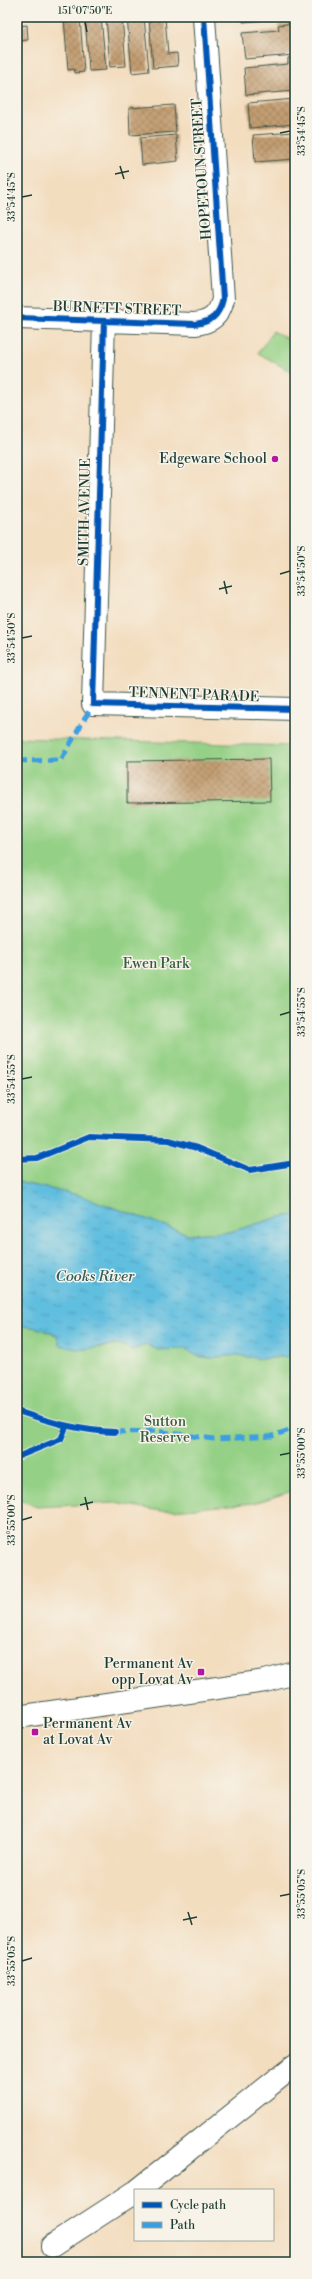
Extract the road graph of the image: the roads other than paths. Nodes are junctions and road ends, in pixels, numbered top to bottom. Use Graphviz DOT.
graph roads {
  1 [pos="204,17"];
  2 [pos="17,318"];
  3 [pos="215,318"];
  4 [pos="104,321"];
  5 [pos="93,704"];
  6 [pos="295,709"];
  7 [pos="295,1673"];
  8 [pos="17,1717"];
  9 [pos="295,2065"];
  10 [pos="139,2189"];
  11 [pos="134,2193"];
  12 [pos="52,2246"];
  1 -- 3 [label="street, HOPETOUN STREET"];
  2 -- 4 [label="street, BURNETT STREET"];
  3 -- 4 [label="street, BURNETT STREET"];
  4 -- 5 [label="street, SMITH AVENUE"];
  5 -- 6 [label="street, TENNENT PARADE"];
  7 -- 8 [label="street"];
  9 -- 10 [label="street"];
  11 -- 12 [label="street"];
}
